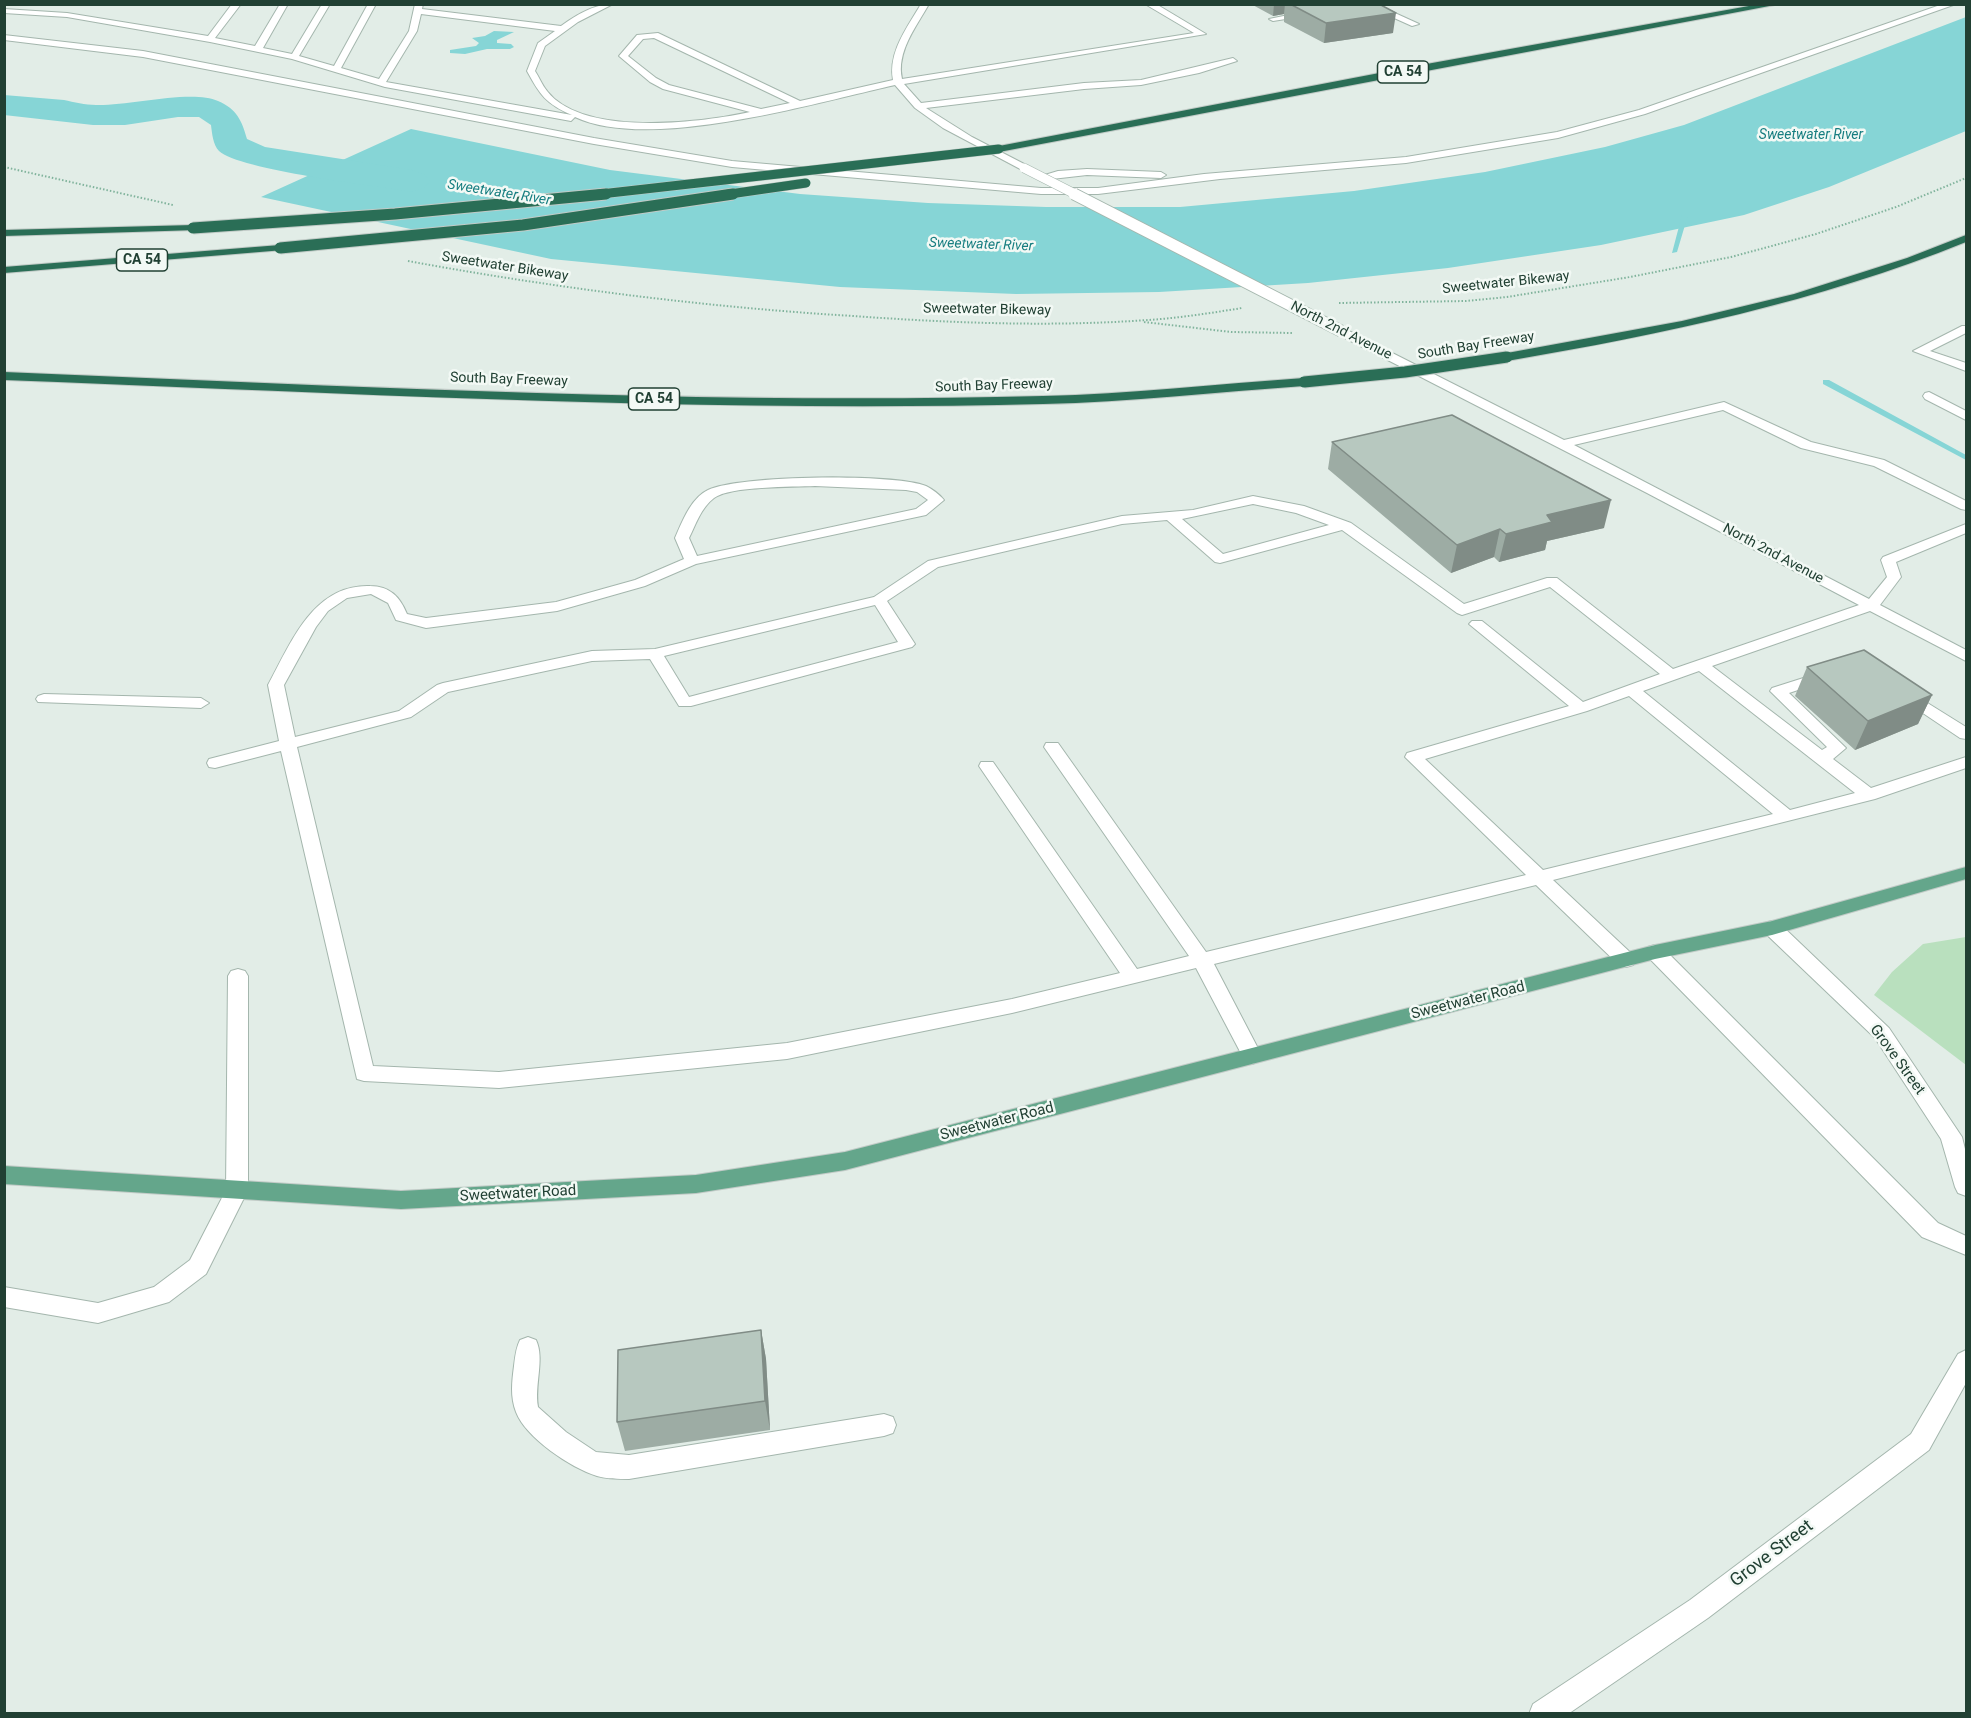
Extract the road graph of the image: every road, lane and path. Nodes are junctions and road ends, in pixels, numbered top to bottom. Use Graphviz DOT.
graph roads {
  1 [pos="39,4"];
  2 [pos="237,4"];
  3 [pos="284,4"];
  4 [pos="326,4"];
  5 [pos="372,4"];
  6 [pos="925,4"];
  7 [pos="1149,4"];
  8 [pos="1367,4"];
  9 [pos="1776,4"];
  10 [pos="1952,4"];
  11 [pos="584,6"];
  12 [pos="605,6"];
  13 [pos="1354,6"];
  14 [pos="419,8"];
  15 [pos="4,11"];
  16 [pos="1319,12"];
  17 [pos="25,13"];
  18 [pos="1273,19"];
  19 [pos="1415,24"];
  20 [pos="563,29"];
  21 [pos="4,37"];
  22 [pos="210,39"];
  23 [pos="258,49"];
  24 [pos="294,57"];
  25 [pos="1233,61"];
  26 [pos="336,70"];
  27 [pos="897,82"];
  28 [pos="381,83"];
  29 [pos="797,103"];
  30 [pos="918,106"];
  31 [pos="760,112"];
  32 [pos="591,122"];
  33 [pos="999,149"];
  34 [pos="4,167"];
  35 [pos="1043,177"];
  36 [pos="1216,177"];
  37 [pos="1966,178"];
  38 [pos="178,207"];
  39 [pos="4,225"];
  40 [pos="130,230"];
  41 [pos="4,233"];
  42 [pos="1966,238"];
  43 [pos="404,261"];
  44 [pos="4,270"];
  45 [pos="1335,303"];
  46 [pos="1251,306"];
  47 [pos="1136,321"];
  48 [pos="1966,329"];
  49 [pos="1341,331"];
  50 [pos="1966,367"];
  51 [pos="4,376"];
  52 [pos="1929,396"];
  53 [pos="1966,416"];
  54 [pos="1562,444"];
  55 [pos="1966,506"];
  56 [pos="1170,516"];
  57 [pos="1343,525"];
  58 [pos="1966,528"];
  59 [pos="692,561"];
  60 [pos="879,600"];
  61 [pos="1871,606"];
  62 [pos="1477,624"];
  63 [pos="655,654"];
  64 [pos="1966,656"];
  65 [pos="1701,665"];
  66 [pos="1838,671"];
  67 [pos="1671,675"];
  68 [pos="1887,683"];
  69 [pos="1632,690"];
  70 [pos="44,699"];
  71 [pos="201,704"];
  72 [pos="1581,708"];
  73 [pos="1966,734"];
  74 [pos="289,744"];
  75 [pos="1052,747"];
  76 [pos="1822,758"];
  77 [pos="1966,762"];
  78 [pos="214,763"];
  79 [pos="987,766"];
  80 [pos="1869,795"];
  81 [pos="1786,816"];
  82 [pos="1966,873"];
  83 [pos="1540,877"];
  84 [pos="1772,928"];
  85 [pos="1655,952"];
  86 [pos="1202,960"];
  87 [pos="1626,960"];
  88 [pos="238,976"];
  89 [pos="1132,976"];
  90 [pos="1252,1056"];
  91 [pos="4,1175"];
  92 [pos="1966,1187"];
  93 [pos="237,1190"];
  94 [pos="1966,1246"];
  95 [pos="4,1297"];
  96 [pos="528,1347"];
  97 [pos="1966,1361"];
  98 [pos="884,1425"];
  99 [pos="1543,1713"];
  1 -- 17 [label="street"];
  2 -- 22 [label="street"];
  3 -- 23 [label="street"];
  4 -- 24 [label="street"];
  5 -- 26 [label="street"];
  6 -- 27 [label="street"];
  7 -- 27 [label="street"];
  8 -- 13 [label="street"];
  8 -- 19 [label="street"];
  9 -- 33 [label="highway, CA 54"];
  10 -- 36 [label="street"];
  11 -- 12 [label="street"];
  12 -- 20 [label="street"];
  14 -- 20 [label="street"];
  14 -- 28 [label="street"];
  15 -- 17 [label="street"];
  16 -- 18 [label="street"];
  17 -- 22 [label="street"];
  20 -- 32 [label="street"];
  21 -- 36 [label="street"];
  22 -- 23 [label="street"];
  23 -- 24 [label="street"];
  24 -- 26 [label="street"];
  25 -- 30 [label="street"];
  26 -- 28 [label="street"];
  27 -- 29 [label="street"];
  27 -- 30 [label="street, North 2nd Avenue"];
  28 -- 32 [label="street"];
  29 -- 31 [label="street"];
  29 -- 31 [label="street"];
  30 -- 35 [label="street, North 2nd Avenue, bridge"];
  31 -- 32 [label="street"];
  33 -- 40 [label="highway, bridge"];
  33 -- 44 [label="highway, CA 54, bridge"];
  34 -- 38 [label="path"];
  35 -- 36 [label="street"];
  35 -- 49 [label="street, North 2nd Avenue, bridge"];
  37 -- 45 [label="path, Sweetwater Bikeway"];
  39 -- 40 [label="highway"];
  40 -- 41 [label="highway"];
  42 -- 51 [label="highway, South Bay Freeway / CA 54, bridge"];
  43 -- 47 [label="path, Sweetwater Bikeway"];
  46 -- 47 [label="path, Sweetwater Bikeway"];
  47 -- 49 [label="path"];
  48 -- 50 [label="street"];
  49 -- 54 [label="street, North 2nd Avenue"];
  52 -- 53 [label="street"];
  54 -- 55 [label="street"];
  54 -- 61 [label="street, North 2nd Avenue"];
  56 -- 57 [label="street"];
  56 -- 57 [label="street"];
  56 -- 60 [label="street"];
  57 -- 67 [label="street"];
  58 -- 61 [label="street"];
  59 -- 59 [label="street"];
  59 -- 74 [label="street"];
  60 -- 63 [label="street"];
  60 -- 63 [label="street"];
  61 -- 64 [label="street, North 2nd Avenue"];
  61 -- 65 [label="street"];
  62 -- 72 [label="street"];
  63 -- 74 [label="street"];
  65 -- 67 [label="street"];
  65 -- 76 [label="street"];
  66 -- 76 [label="street"];
  67 -- 69 [label="street"];
  68 -- 73 [label="street"];
  69 -- 72 [label="street"];
  69 -- 81 [label="street"];
  70 -- 71 [label="street"];
  72 -- 83 [label="street"];
  74 -- 78 [label="street"];
  74 -- 89 [label="street"];
  75 -- 86 [label="street"];
  76 -- 80 [label="street"];
  77 -- 80 [label="street"];
  79 -- 89 [label="street"];
  80 -- 81 [label="street"];
  81 -- 83 [label="street"];
  82 -- 84 [label="main road, Sweetwater Road"];
  83 -- 86 [label="street"];
  83 -- 87 [label="street"];
  84 -- 85 [label="main road, Sweetwater Road"];
  84 -- 92 [label="street, Grove Street"];
  85 -- 87 [label="main road, Sweetwater Road"];
  85 -- 94 [label="street"];
  86 -- 89 [label="street"];
  86 -- 90 [label="street"];
  87 -- 90 [label="main road, Sweetwater Road"];
  88 -- 93 [label="street"];
  90 -- 93 [label="main road, Sweetwater Road"];
  91 -- 93 [label="main road, Sweetwater Road"];
  93 -- 95 [label="street"];
  96 -- 98 [label="street"];
  97 -- 99 [label="street, Grove Street"];
}
